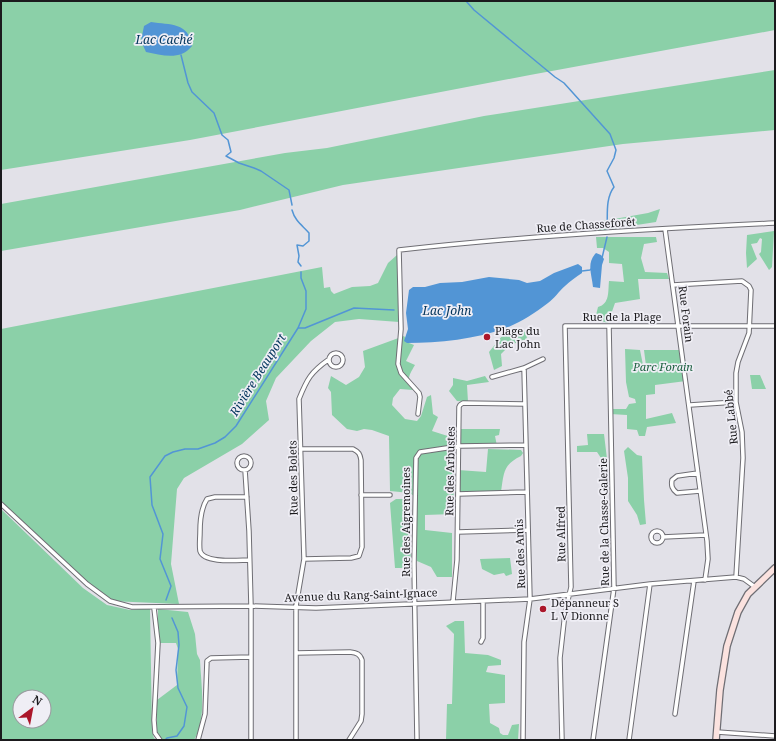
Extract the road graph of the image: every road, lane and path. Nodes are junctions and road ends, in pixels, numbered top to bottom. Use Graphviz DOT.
graph roads {
  1 [pos="775,223"];
  2 [pos="666,229"];
  3 [pos="673,285"];
  4 [pos="565,326"];
  5 [pos="609,326"];
  6 [pos="678,326"];
  7 [pos="750,326"];
  8 [pos="775,326"];
  9 [pos="543,359"];
  10 [pos="328,360"];
  11 [pos="524,368"];
  12 [pos="492,377"];
  13 [pos="736,402"];
  14 [pos="524,404"];
  15 [pos="690,405"];
  16 [pos="418,414"];
  17 [pos="526,445"];
  18 [pos="460,446"];
  19 [pos="301,449"];
  20 [pos="245,470"];
  21 [pos="698,473"];
  22 [pos="700,491"];
  23 [pos="526,492"];
  24 [pos="458,494"];
  25 [pos="361,495"];
  26 [pos="390,495"];
  27 [pos="247,497"];
  28 [pos="1,504"];
  29 [pos="528,530"];
  30 [pos="458,532"];
  31 [pos="706,535"];
  32 [pos="663,537"];
  33 [pos="304,559"];
  34 [pos="250,560"];
  35 [pos="775,568"];
  36 [pos="736,577"];
  37 [pos="705,580"];
  38 [pos="694,581"];
  39 [pos="650,584"];
  40 [pos="755,587"];
  41 [pos="614,588"];
  42 [pos="570,594"];
  43 [pos="530,599"];
  44 [pos="453,601"];
  45 [pos="484,601"];
  46 [pos="416,603"];
  47 [pos="251,606"];
  48 [pos="296,606"];
  49 [pos="154,608"];
  50 [pos="481,642"];
  51 [pos="296,653"];
  52 [pos="251,657"];
  53 [pos="675,714"];
  54 [pos="717,732"];
  55 [pos="775,736"];
  56 [pos="160,740"];
  57 [pos="198,740"];
  58 [pos="251,740"];
  59 [pos="296,740"];
  60 [pos="350,740"];
  61 [pos="417,740"];
  62 [pos="524,740"];
  63 [pos="562,740"];
  64 [pos="593,740"];
  65 [pos="629,740"];
  66 [pos="716,740"];
  1 -- 2 [label="street, Rue de Chasseforêt"];
  2 -- 3 [label="street, Rue Forain"];
  2 -- 16 [label="street, Rue de Chasseforêt"];
  3 -- 6 [label="street, Rue Forain"];
  3 -- 7 [label="street, Rue Labbé"];
  4 -- 5 [label="street, Rue de la Plage"];
  4 -- 42 [label="street, Rue Alfred"];
  5 -- 6 [label="street, Rue de la Plage"];
  5 -- 41 [label="street, Rue de la Chasse-Galerie"];
  6 -- 7 [label="street, Rue de la Plage"];
  6 -- 15 [label="street, Rue Forain"];
  7 -- 8 [label="street, Rue de la Plage"];
  7 -- 13 [label="street, Rue Labbé"];
  9 -- 11 [label="street"];
  10 -- 10 [label="street"];
  10 -- 19 [label="street, Rue des Bolets"];
  11 -- 12 [label="street"];
  11 -- 14 [label="street, Rue des Amis"];
  13 -- 15 [label="street"];
  13 -- 36 [label="street, Rue Labbé"];
  14 -- 17 [label="street, Rue des Amis"];
  14 -- 18 [label="street, Rue des Arbustes"];
  15 -- 21 [label="street, Rue Forain"];
  17 -- 18 [label="street, Rue des Aigremoines"];
  17 -- 23 [label="street, Rue des Amis"];
  18 -- 24 [label="street, Rue des Arbustes"];
  18 -- 46 [label="street, Rue des Aigremoines"];
  19 -- 25 [label="street"];
  19 -- 33 [label="street, Rue des Bolets"];
  20 -- 20 [label="street"];
  20 -- 27 [label="street"];
  21 -- 22 [label="street, Rue Forain"];
  21 -- 22 [label="street"];
  22 -- 31 [label="street, Rue Forain"];
  23 -- 24 [label="street"];
  23 -- 29 [label="street, Rue des Amis"];
  24 -- 30 [label="street, Rue des Arbustes"];
  25 -- 26 [label="street"];
  25 -- 33 [label="street"];
  27 -- 34 [label="street"];
  27 -- 34 [label="street"];
  28 -- 49 [label="street, Avenue du Rang-Saint-Ignace"];
  29 -- 30 [label="street"];
  29 -- 43 [label="street, Rue des Amis"];
  30 -- 44 [label="street, Rue des Arbustes"];
  31 -- 32 [label="street"];
  31 -- 37 [label="street, Rue Forain"];
  33 -- 48 [label="street, Rue des Bolets"];
  34 -- 47 [label="street"];
  35 -- 40 [label="street"];
  36 -- 37 [label="street, Avenue du Rang-Saint-Ignace"];
  36 -- 40 [label="street"];
  37 -- 38 [label="street, Avenue du Rang-Saint-Ignace"];
  38 -- 39 [label="street, Avenue du Rang-Saint-Ignace"];
  38 -- 53 [label="street"];
  39 -- 41 [label="street, Avenue du Rang-Saint-Ignace"];
  39 -- 65 [label="street"];
  40 -- 54 [label="street"];
  41 -- 42 [label="street, Avenue du Rang-Saint-Ignace"];
  41 -- 64 [label="street, Rue de la Chasse-Galerie"];
  42 -- 43 [label="street, Avenue du Rang-Saint-Ignace"];
  42 -- 63 [label="street, Rue Alfred"];
  43 -- 45 [label="street, Avenue du Rang-Saint-Ignace"];
  43 -- 62 [label="street, Rue des Amis"];
  44 -- 45 [label="street, Avenue du Rang-Saint-Ignace"];
  44 -- 46 [label="street, Avenue du Rang-Saint-Ignace"];
  45 -- 50 [label="street"];
  46 -- 48 [label="street, Avenue du Rang-Saint-Ignace"];
  46 -- 61 [label="street, Rue des Aigremoines"];
  47 -- 48 [label="street, Avenue du Rang-Saint-Ignace"];
  47 -- 49 [label="street, Avenue du Rang-Saint-Ignace"];
  47 -- 52 [label="street"];
  48 -- 51 [label="street, Rue des Bolets"];
  49 -- 56 [label="street"];
  51 -- 59 [label="street, Rue des Bolets"];
  51 -- 60 [label="street"];
  52 -- 57 [label="street"];
  52 -- 58 [label="street"];
  54 -- 55 [label="street"];
  54 -- 66 [label="street"];
}
